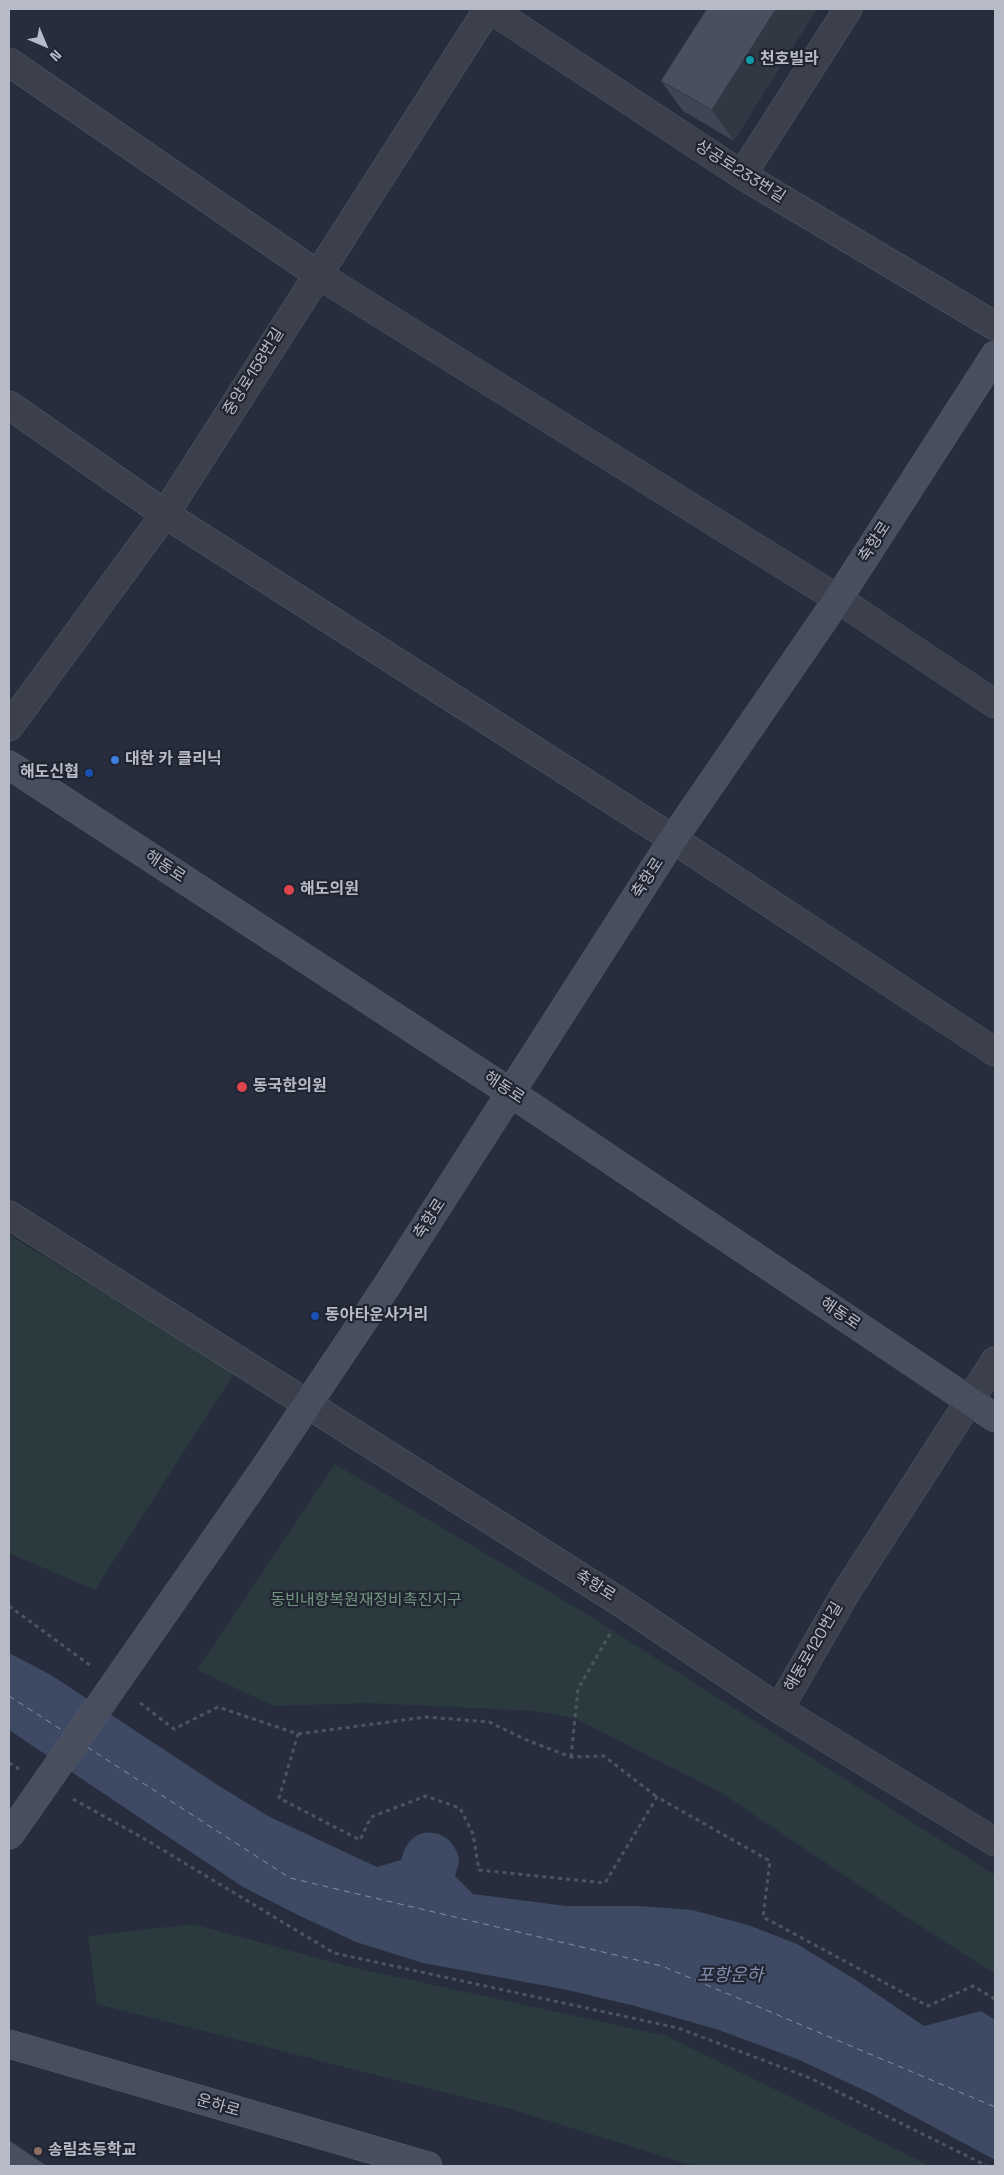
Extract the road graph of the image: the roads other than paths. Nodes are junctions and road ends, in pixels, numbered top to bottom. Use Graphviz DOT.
graph roads {
  1 [pos="489,9"];
  2 [pos="848,9"];
  3 [pos="9,62"];
  4 [pos="742,175"];
  5 [pos="317,274"];
  6 [pos="995,326"];
  7 [pos="995,355"];
  8 [pos="9,406"];
  9 [pos="165,514"];
  10 [pos="838,599"];
  11 [pos="995,704"];
  12 [pos="9,727"];
  13 [pos="9,765"];
  14 [pos="673,839"];
  15 [pos="995,1052"];
  16 [pos="511,1092"];
  17 [pos="9,1215"];
  18 [pos="995,1362"];
  19 [pos="969,1401"];
  20 [pos="307,1404"];
  21 [pos="995,1418"];
  22 [pos="779,1709"];
  23 [pos="9,1836"];
  24 [pos="995,1842"];
  25 [pos="9,2044"];
  26 [pos="391,2162"];
  27 [pos="428,2166"];
  1 -- 4 [label="street, 상공로233번길"];
  1 -- 5 [label="street, 중앙로158번길"];
  2 -- 4 [label="street"];
  3 -- 5 [label="street"];
  4 -- 6 [label="street, 상공로233번길"];
  5 -- 9 [label="street, 중앙로158번길"];
  5 -- 10 [label="street"];
  7 -- 10 [label="main road, 축항로"];
  8 -- 9 [label="street"];
  9 -- 12 [label="street, 중앙로158번길"];
  9 -- 14 [label="street"];
  10 -- 11 [label="street"];
  10 -- 14 [label="main road, 축항로"];
  13 -- 16 [label="main road, 해동로"];
  14 -- 15 [label="street"];
  14 -- 16 [label="main road, 축항로"];
  16 -- 19 [label="main road, 해동로"];
  16 -- 20 [label="main road, 축항로"];
  17 -- 20 [label="street, 축항로"];
  18 -- 19 [label="street, 해동로120번길"];
  19 -- 21 [label="main road, 해동로"];
  19 -- 22 [label="street, 해동로120번길"];
  20 -- 22 [label="street, 축항로"];
  20 -- 23 [label="main road, 축항로, bridge"];
  22 -- 24 [label="street, 해동로120번길"];
  25 -- 26 [label="main road, 운하로"];
  26 -- 27 [label="main road, 운하로"];
}
